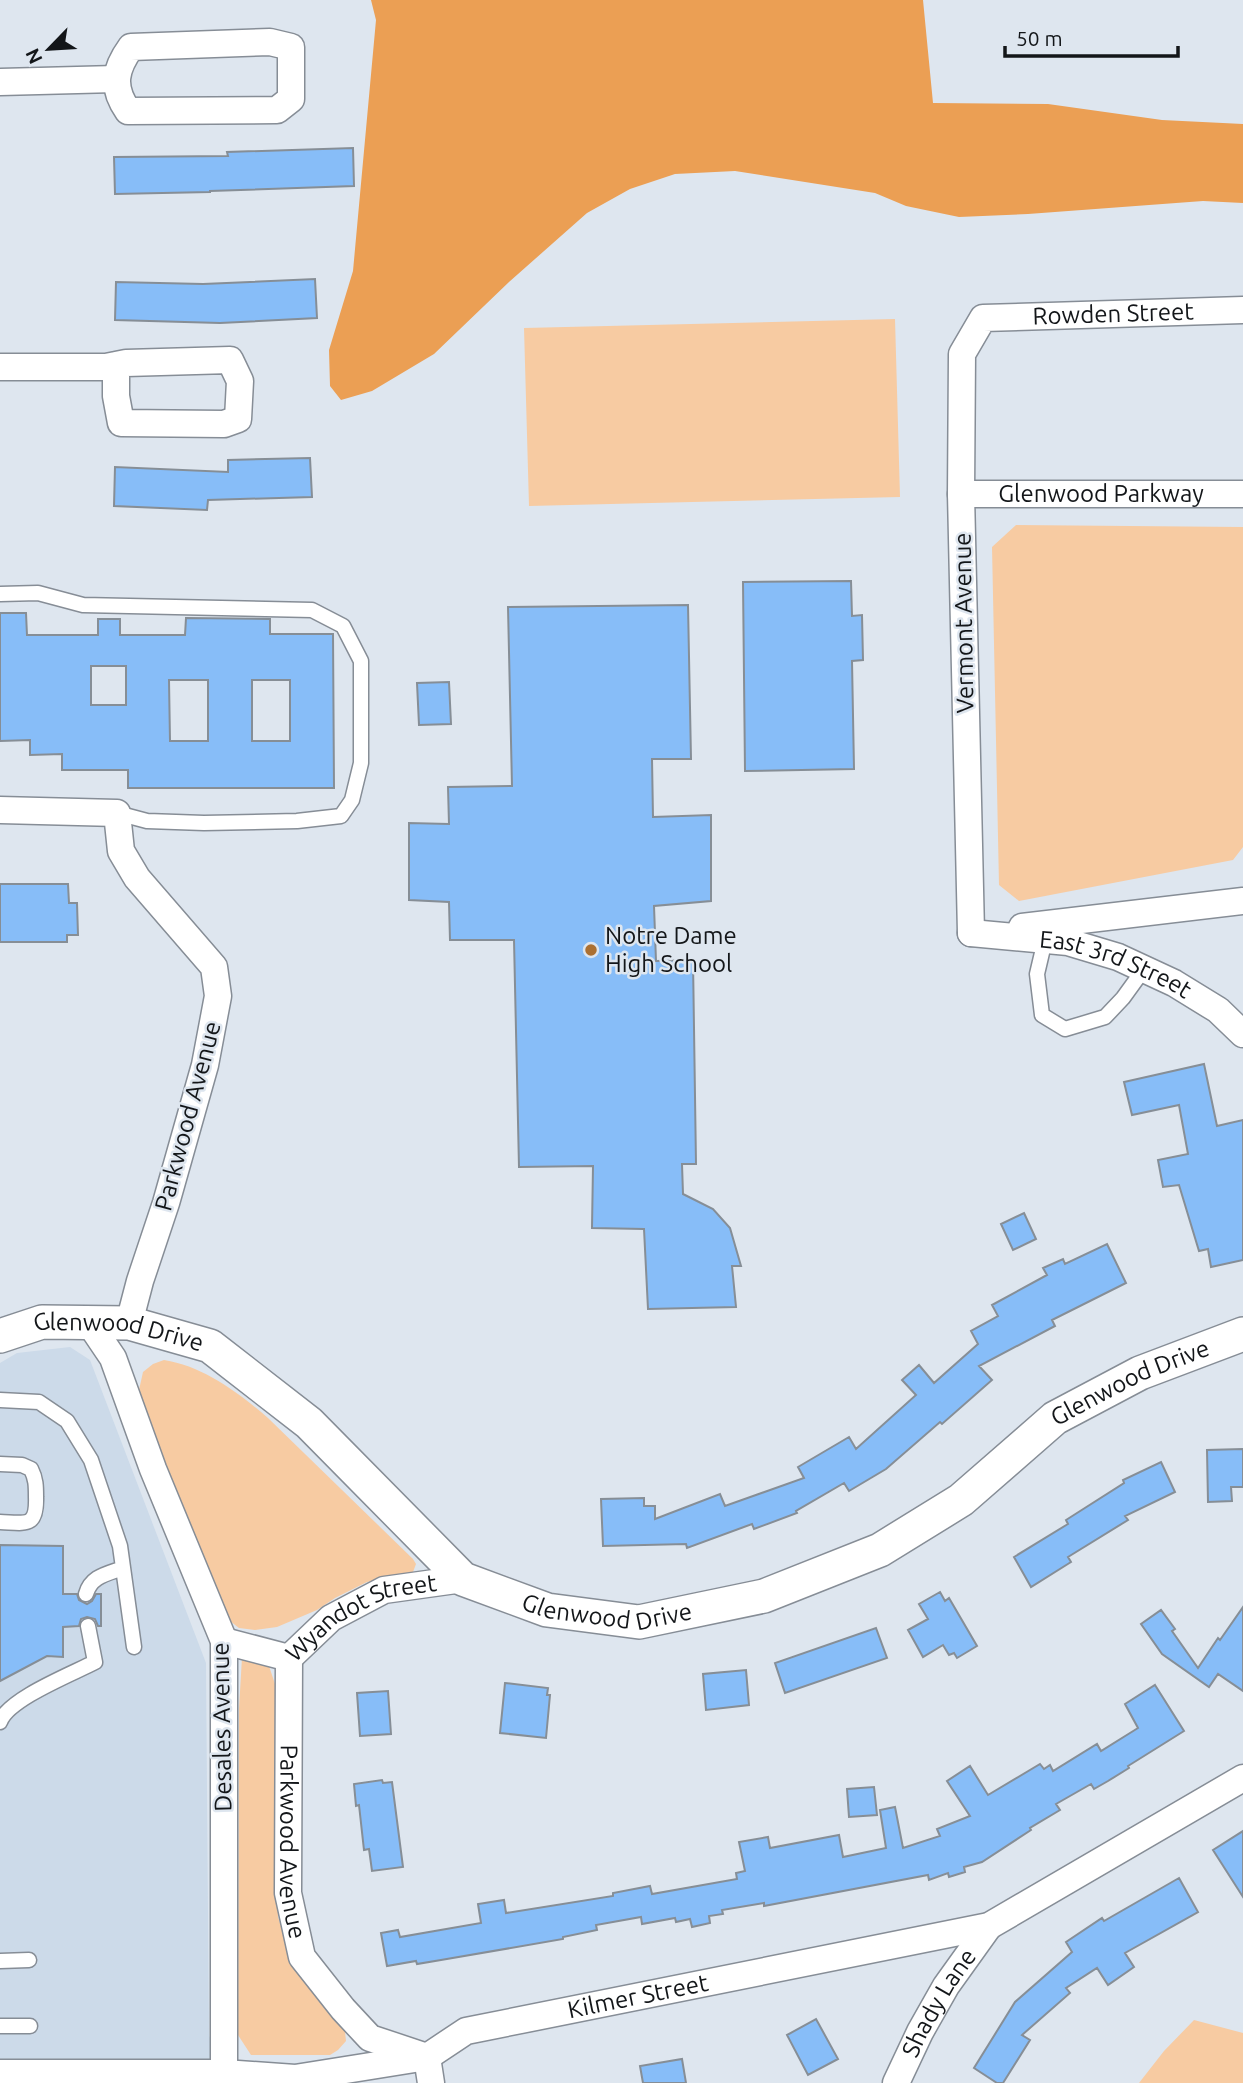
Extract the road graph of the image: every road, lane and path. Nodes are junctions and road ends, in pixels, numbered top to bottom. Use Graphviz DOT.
graph roads {
  1 [pos="116,79"];
  2 [pos="0,82"];
  3 [pos="1243,310"];
  4 [pos="983,318"];
  5 [pos="116,365"];
  6 [pos="0,367"];
  7 [pos="961,494"];
  8 [pos="1243,494"];
  9 [pos="0,594"];
  10 [pos="0,810"];
  11 [pos="117,813"];
  12 [pos="1243,901"];
  13 [pos="971,933"];
  14 [pos="1045,940"];
  15 [pos="1144,969"];
  16 [pos="1243,1034"];
  17 [pos="129,1323"];
  18 [pos="90,1324"];
  19 [pos="1243,1334"];
  20 [pos="0,1336"];
  21 [pos="0,1400"];
  22 [pos="0,1464"];
  23 [pos="0,1522"];
  24 [pos="123,1568"];
  25 [pos="463,1579"];
  26 [pos="86,1594"];
  27 [pos="88,1626"];
  28 [pos="224,1641"];
  29 [pos="134,1647"];
  30 [pos="289,1658"];
  31 [pos="0,1722"];
  32 [pos="1243,1777"];
  33 [pos="989,1926"];
  34 [pos="29,1960"];
  35 [pos="0,1961"];
  36 [pos="0,2026"];
  37 [pos="30,2026"];
  38 [pos="427,2057"];
  39 [pos="0,2073"];
  40 [pos="225,2073"];
  41 [pos="156,2078"];
  42 [pos="258,2079"];
  43 [pos="431,2083"];
  44 [pos="896,2083"];
  1 -- 1 [label="street"];
  1 -- 2 [label="street"];
  3 -- 4 [label="street, Rowden Street"];
  4 -- 7 [label="street, Vermont Avenue"];
  5 -- 5 [label="street"];
  5 -- 6 [label="street"];
  7 -- 8 [label="street, Glenwood Parkway"];
  7 -- 13 [label="street, Vermont Avenue"];
  9 -- 11 [label="lane"];
  10 -- 11 [label="street"];
  11 -- 17 [label="street, Parkwood Avenue"];
  12 -- 13 [label="street"];
  13 -- 14 [label="street, East 3rd Street"];
  14 -- 15 [label="street, East 3rd Street"];
  14 -- 15 [label="lane"];
  15 -- 16 [label="street, East 3rd Street"];
  17 -- 18 [label="street, Glenwood Drive"];
  17 -- 25 [label="street, Glenwood Drive"];
  18 -- 20 [label="street, Glenwood Drive"];
  18 -- 28 [label="street, Desales Avenue"];
  19 -- 25 [label="street, Glenwood Drive"];
  21 -- 24 [label="lane"];
  22 -- 23 [label="lane"];
  24 -- 26 [label="lane"];
  24 -- 29 [label="lane"];
  25 -- 30 [label="street, Wyandot Street"];
  27 -- 31 [label="lane"];
  28 -- 30 [label="street, Wyandot Street"];
  28 -- 40 [label="street, Desales Avenue"];
  30 -- 38 [label="street, Parkwood Avenue"];
  32 -- 33 [label="street, Kilmer Street"];
  33 -- 38 [label="street, Kilmer Street"];
  33 -- 44 [label="street, Shady Lane"];
  34 -- 35 [label="lane"];
  36 -- 37 [label="lane"];
  38 -- 42 [label="street, Kilmer Street"];
  38 -- 43 [label="street"];
  39 -- 41 [label="street, Kilmer Street"];
  40 -- 41 [label="street, Kilmer Street"];
  40 -- 42 [label="street, Kilmer Street"];
}
